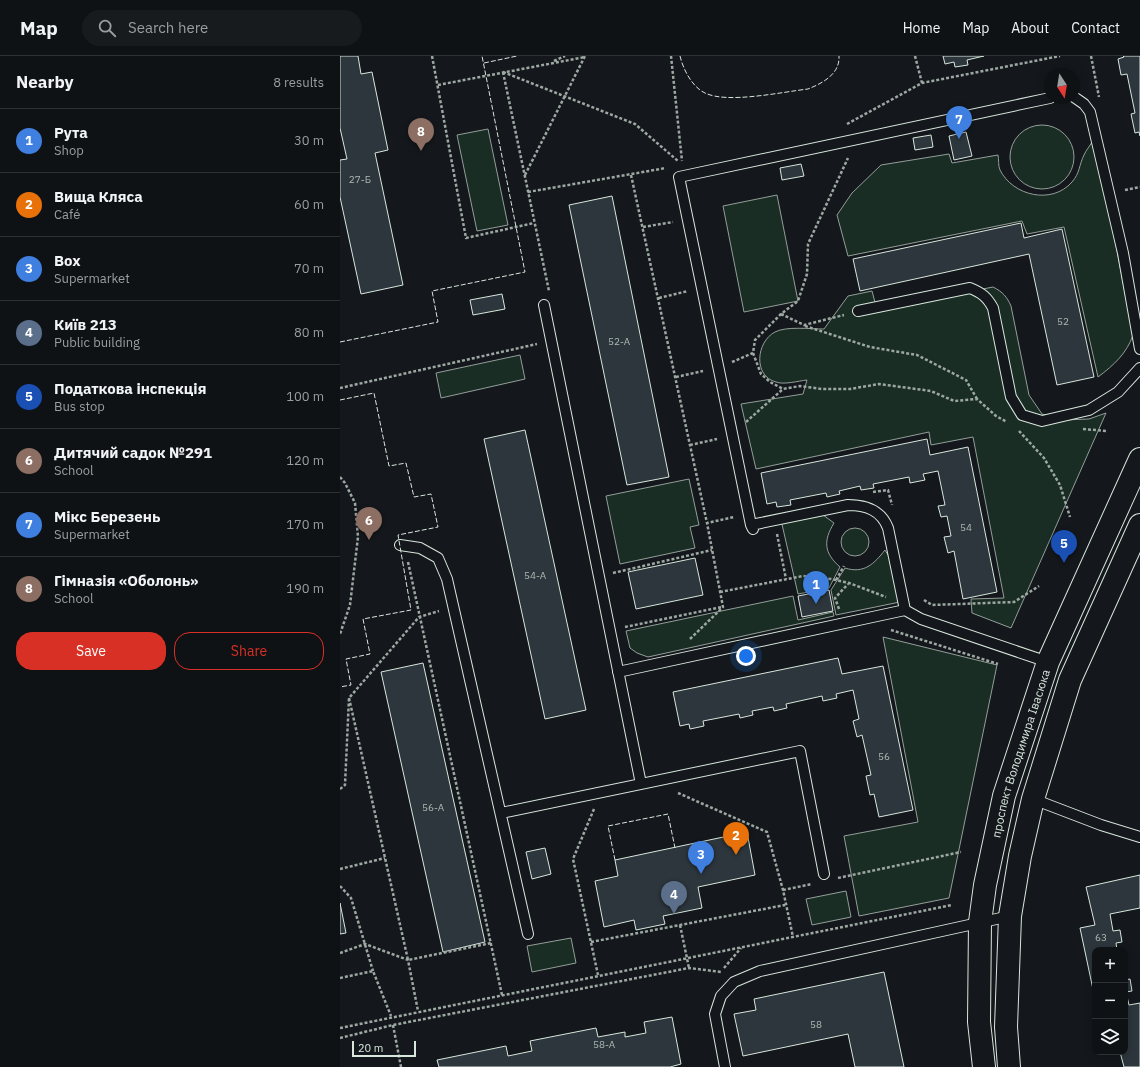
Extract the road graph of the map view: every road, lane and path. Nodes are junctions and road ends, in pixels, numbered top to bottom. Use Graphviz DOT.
graph roads {
  1 [pos="432,56"];
  2 [pos="565,56"];
  3 [pos="585,56"];
  4 [pos="671,56"];
  5 [pos="915,56"];
  6 [pos="1060,56"];
  7 [pos="550,63"];
  8 [pos="503,72"];
  9 [pos="922,83"];
  10 [pos="438,85"];
  11 [pos="565,97"];
  12 [pos="1044,99"];
  13 [pos="1080,101"];
  14 [pos="841,128"];
  15 [pos="859,138"];
  16 [pos="668,168"];
  17 [pos="631,175"];
  18 [pos="525,176"];
  19 [pos="1140,187"];
  20 [pos="1118,191"];
  21 [pos="528,192"];
  22 [pos="687,219"];
  23 [pos="534,223"];
  24 [pos="644,227"];
  25 [pos="702,288"];
  26 [pos="659,298"];
  27 [pos="544,305"];
  28 [pos="858,311"];
  29 [pos="781,314"];
  30 [pos="804,326"];
  31 [pos="551,341"];
  32 [pos="1140,349"];
  33 [pos="753,353"];
  34 [pos="718,368"];
  35 [pos="1140,368"];
  36 [pos="676,377"];
  37 [pos="340,388"];
  38 [pos="783,389"];
  39 [pos="977,399"];
  40 [pos="1009,424"];
  41 [pos="1016,427"];
  42 [pos="732,435"];
  43 [pos="690,445"];
  44 [pos="1140,458"];
  45 [pos="340,477"];
  46 [pos="865,494"];
  47 [pos="893,512"];
  48 [pos="749,514"];
  49 [pos="1070,517"];
  50 [pos="773,520"];
  51 [pos="707,523"];
  52 [pos="1140,525"];
  53 [pos="402,545"];
  54 [pos="712,550"];
  55 [pos="844,566"];
  56 [pos="609,574"];
  57 [pos="786,579"];
  58 [pos="836,580"];
  59 [pos="849,584"];
  60 [pos="1039,586"];
  61 [pos="720,592"];
  62 [pos="887,597"];
  63 [pos="918,597"];
  64 [pos="454,607"];
  65 [pos="723,607"];
  66 [pos="928,608"];
  67 [pos="905,610"];
  68 [pos="935,610"];
  69 [pos="839,611"];
  70 [pos="419,617"];
  71 [pos="620,628"];
  72 [pos="889,629"];
  73 [pos="340,634"];
  74 [pos="689,641"];
  75 [pos="1048,662"];
  76 [pos="1001,665"];
  77 [pos="618,672"];
  78 [pos="349,698"];
  79 [pos="653,782"];
  80 [pos="641,784"];
  81 [pos="340,789"];
  82 [pos="601,792"];
  83 [pos="1033,799"];
  84 [pos="501,813"];
  85 [pos="1140,837"];
  86 [pos="961,852"];
  87 [pos="385,858"];
  88 [pos="340,869"];
  89 [pos="824,874"];
  90 [pos="837,878"];
  91 [pos="814,884"];
  92 [pos="340,886"];
  93 [pos="783,890"];
  94 [pos="785,905"];
  95 [pos="952,905"];
  96 [pos="1010,916"];
  97 [pos="980,922"];
  98 [pos="680,925"];
  99 [pos="528,934"];
  100 [pos="793,937"];
  101 [pos="591,942"];
  102 [pos="491,943"];
  103 [pos="365,944"];
  104 [pos="741,947"];
  105 [pos="340,953"];
  106 [pos="687,958"];
  107 [pos="408,960"];
  108 [pos="689,968"];
  109 [pos="373,971"];
  110 [pos="598,976"];
  111 [pos="340,978"];
  112 [pos="502,995"];
  113 [pos="418,1011"];
  114 [pos="391,1016"];
  115 [pos="393,1025"];
  116 [pos="340,1028"];
  117 [pos="340,1038"];
  118 [pos="401,1067"];
  119 [pos="725,1067"];
  120 [pos="984,1067"];
  121 [pos="1009,1067"];
  1 -- 10 [label="path"];
  2 -- 7 [label="path"];
  3 -- 7 [label="path"];
  3 -- 11 [label="path"];
  4 -- 11 [label="path"];
  5 -- 9 [label="path"];
  6 -- 9 [label="path"];
  7 -- 8 [label="path"];
  8 -- 10 [label="path"];
  8 -- 11 [label="path"];
  9 -- 14 [label="path"];
  10 -- 23 [label="path"];
  11 -- 18 [label="path"];
  12 -- 15 [label="lane"];
  13 -- 32 [label="lane"];
  15 -- 22 [label="lane"];
  15 -- 29 [label="path"];
  16 -- 17 [label="path"];
  17 -- 21 [label="path"];
  17 -- 24 [label="path"];
  19 -- 20 [label="path"];
  22 -- 24 [label="path"];
  22 -- 25 [label="lane"];
  24 -- 26 [label="path"];
  25 -- 26 [label="path"];
  25 -- 34 [label="lane"];
  26 -- 36 [label="path"];
  27 -- 31 [label="lane"];
  28 -- 30 [label="path"];
  28 -- 35 [label="lane"];
  29 -- 30 [label="path"];
  29 -- 33 [label="path"];
  30 -- 39 [label="path"];
  31 -- 37 [label="path"];
  31 -- 77 [label="lane"];
  33 -- 34 [label="path"];
  33 -- 38 [label="path"];
  34 -- 36 [label="path"];
  34 -- 42 [label="lane"];
  36 -- 43 [label="path"];
  38 -- 39 [label="path"];
  38 -- 42 [label="path"];
  39 -- 40 [label="path"];
  41 -- 49 [label="path"];
  42 -- 43 [label="path"];
  42 -- 48 [label="lane"];
  43 -- 51 [label="path"];
  44 -- 75 [label="street, проспект Володимира Івасюка"];
  45 -- 73 [label="path"];
  46 -- 47 [label="path"];
  48 -- 50 [label="lane"];
  48 -- 51 [label="path"];
  50 -- 57 [label="path"];
  50 -- 67 [label="lane"];
  51 -- 54 [label="path"];
  52 -- 83 [label="street, проспект Володимира Івасюка"];
  53 -- 64 [label="lane"];
  53 -- 70 [label="path"];
  54 -- 56 [label="path"];
  54 -- 61 [label="path"];
  55 -- 58 [label="path"];
  57 -- 58 [label="path"];
  57 -- 61 [label="path"];
  58 -- 59 [label="path"];
  59 -- 62 [label="path"];
  59 -- 69 [label="path"];
  60 -- 63 [label="path"];
  61 -- 65 [label="path"];
  64 -- 70 [label="path"];
  64 -- 84 [label="lane"];
  65 -- 71 [label="path"];
  65 -- 74 [label="path"];
  66 -- 68 [label="path"];
  67 -- 75 [label="lane"];
  67 -- 77 [label="lane"];
  70 -- 78 [label="path"];
  70 -- 102 [label="path"];
  72 -- 76 [label="path"];
  75 -- 97 [label="street, проспект Володимира Івасюка"];
  77 -- 80 [label="lane"];
  78 -- 81 [label="path"];
  78 -- 87 [label="path"];
  79 -- 80 [label="lane"];
  79 -- 89 [label="lane"];
  79 -- 93 [label="path"];
  80 -- 82 [label="lane"];
  82 -- 84 [label="lane"];
  82 -- 101 [label="path"];
  83 -- 85 [label="lane"];
  83 -- 96 [label="street, проспект Володимира Івасюка"];
  84 -- 99 [label="lane"];
  86 -- 90 [label="path"];
  87 -- 88 [label="path"];
  87 -- 107 [label="path"];
  91 -- 93 [label="path"];
  92 -- 103 [label="path"];
  93 -- 94 [label="path"];
  94 -- 98 [label="path"];
  94 -- 100 [label="path"];
  95 -- 100 [label="path"];
  96 -- 97 [label="lane"];
  96 -- 121 [label="street, проспект Володимира Івасюка"];
  97 -- 119 [label="lane"];
  97 -- 120 [label="street, проспект Володимира Івасюка"];
  98 -- 101 [label="path"];
  98 -- 106 [label="path"];
  100 -- 104 [label="path"];
  101 -- 110 [label="path"];
  102 -- 107 [label="path"];
  102 -- 112 [label="path"];
  103 -- 105 [label="path"];
  103 -- 107 [label="path"];
  103 -- 109 [label="path"];
  104 -- 106 [label="path"];
  104 -- 108 [label="path"];
  106 -- 108 [label="path"];
  106 -- 110 [label="path"];
  107 -- 113 [label="path"];
  108 -- 115 [label="path"];
  109 -- 111 [label="path"];
  109 -- 114 [label="path"];
  110 -- 112 [label="path"];
  112 -- 113 [label="path"];
  113 -- 114 [label="path"];
  114 -- 116 [label="path"];
  115 -- 117 [label="path"];
  115 -- 118 [label="path"];
}
